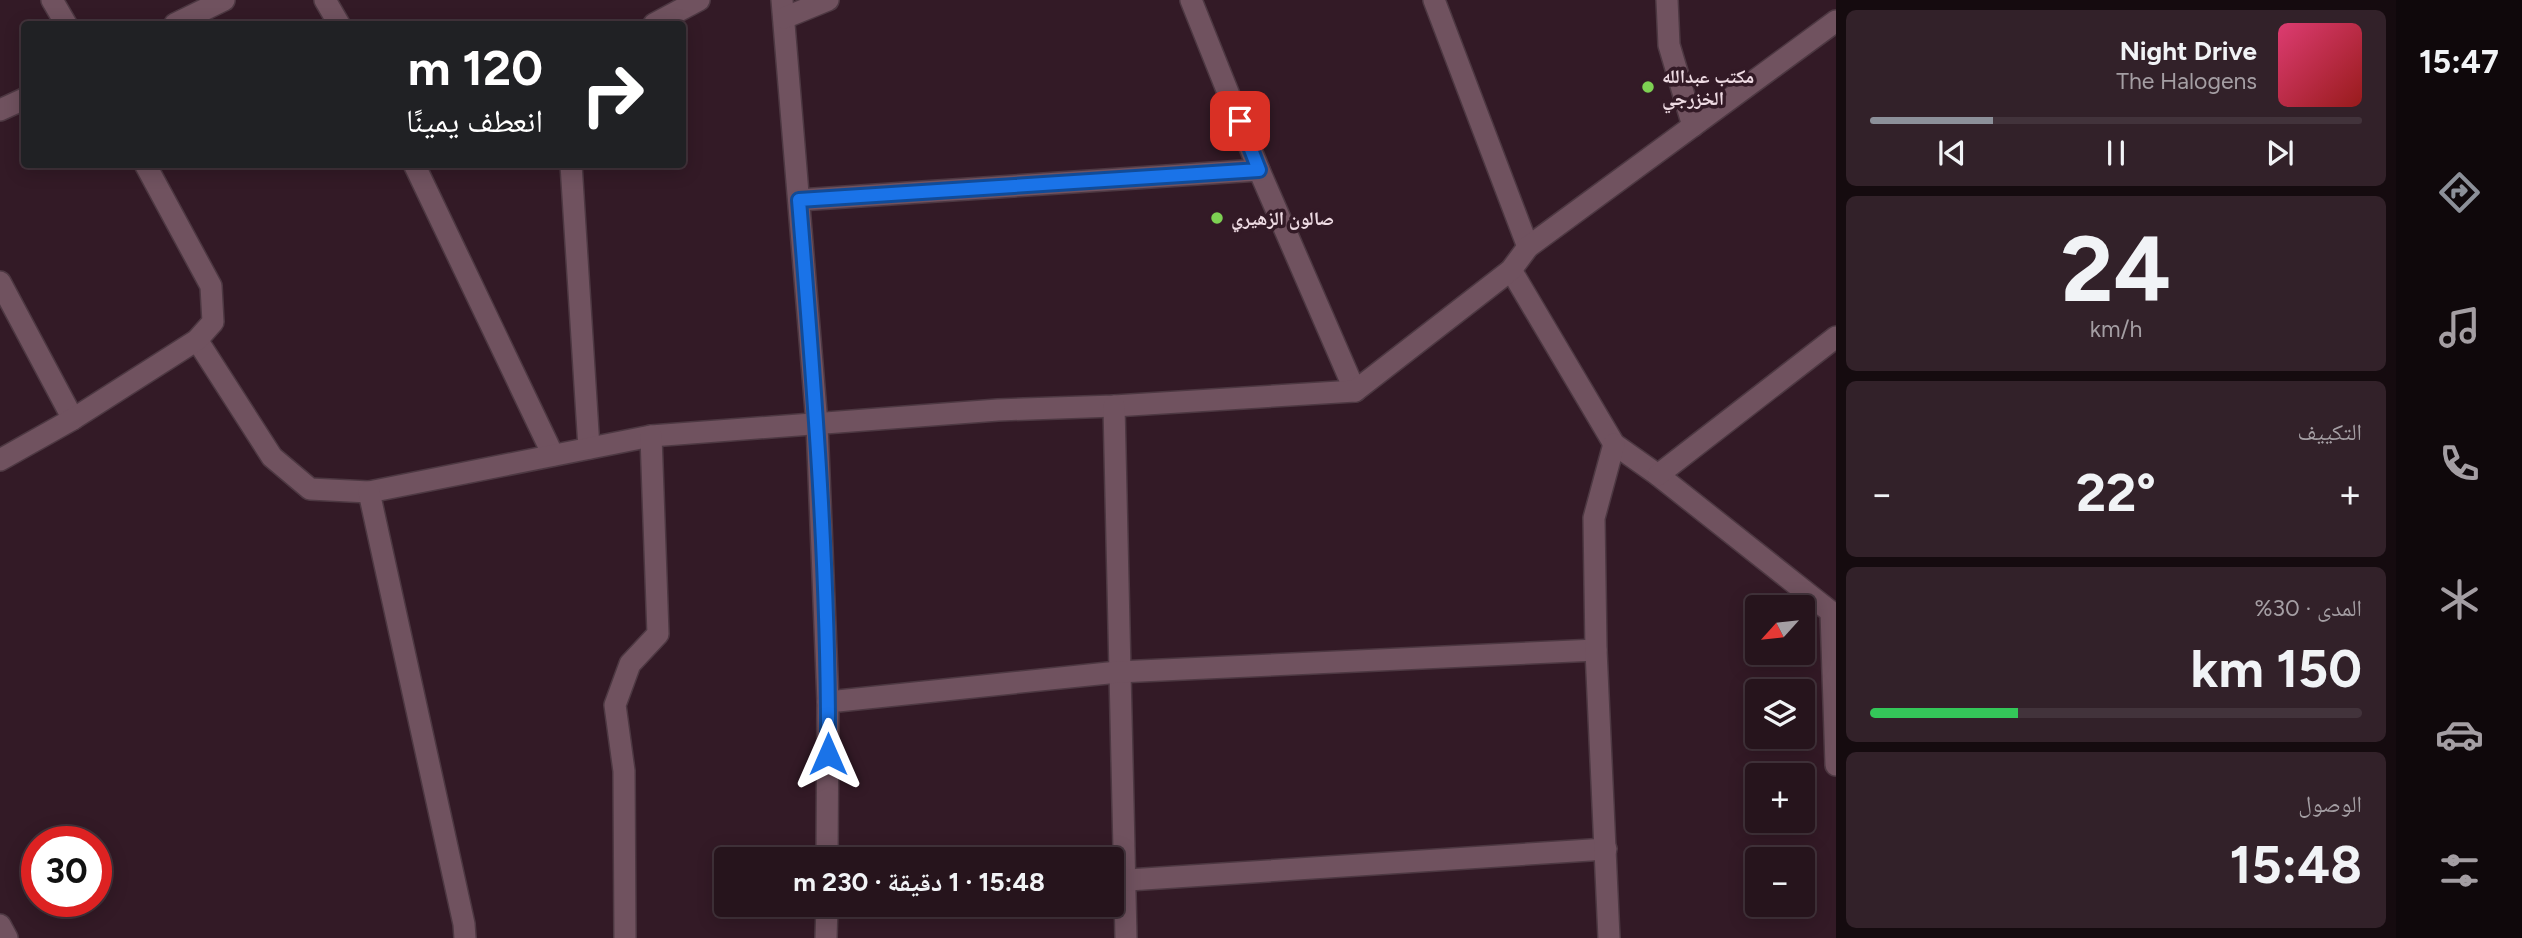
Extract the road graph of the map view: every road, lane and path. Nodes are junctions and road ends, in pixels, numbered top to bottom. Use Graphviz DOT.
graph roads {
  1 [pos="52,0"];
  2 [pos="223,0"];
  3 [pos="326,0"];
  4 [pos="699,0"];
  5 [pos="828,0"];
  6 [pos="1191,0"];
  7 [pos="1434,0"];
  8 [pos="1667,0"];
  9 [pos="783,9"];
  10 [pos="64,21"];
  11 [pos="181,21"];
  12 [pos="337,21"];
  13 [pos="659,21"];
  14 [pos="1836,21"];
  15 [pos="21,100"];
  16 [pos="0,110"];
  17 [pos="1693,126"];
  18 [pos="147,168"];
  19 [pos="416,168"];
  20 [pos="570,168"];
  21 [pos="1259,170"];
  22 [pos="799,200"];
  23 [pos="1528,247"];
  24 [pos="1511,270"];
  25 [pos="0,282"];
  26 [pos="1836,337"];
  27 [pos="197,340"];
  28 [pos="1354,391"];
  29 [pos="1114,406"];
  30 [pos="73,419"];
  31 [pos="817,424"];
  32 [pos="651,436"];
  33 [pos="1614,444"];
  34 [pos="589,448"];
  35 [pos="553,455"];
  36 [pos="0,460"];
  37 [pos="1658,475"];
  38 [pos="369,492"];
  39 [pos="1833,611"];
  40 [pos="1596,650"];
  41 [pos="1118,672"];
  42 [pos="828,702"];
  43 [pos="1836,765"];
  44 [pos="827,847"];
  45 [pos="1118,847"];
  46 [pos="1606,849"];
  47 [pos="1124,881"];
  48 [pos="827,917"];
  49 [pos="1123,917"];
  50 [pos="0,925"];
  51 [pos="7,938"];
  52 [pos="465,938"];
  53 [pos="625,938"];
  54 [pos="826,938"];
  55 [pos="1126,938"];
  56 [pos="1609,938"];
  1 -- 10 [label="street"];
  2 -- 11 [label="street"];
  3 -- 12 [label="street"];
  4 -- 13 [label="street"];
  5 -- 9 [label="street"];
  6 -- 21 [label="street"];
  7 -- 23 [label="street"];
  8 -- 17 [label="street"];
  9 -- 22 [label="street"];
  14 -- 17 [label="street"];
  15 -- 16 [label="street"];
  17 -- 23 [label="street"];
  18 -- 27 [label="street"];
  19 -- 35 [label="street"];
  20 -- 34 [label="street"];
  21 -- 22 [label="street"];
  21 -- 28 [label="street"];
  22 -- 31 [label="street"];
  23 -- 24 [label="street"];
  24 -- 28 [label="street"];
  24 -- 33 [label="street"];
  25 -- 30 [label="street"];
  26 -- 37 [label="street"];
  27 -- 30 [label="street"];
  27 -- 38 [label="street"];
  28 -- 29 [label="street"];
  29 -- 31 [label="street"];
  29 -- 41 [label="street"];
  30 -- 36 [label="street"];
  31 -- 32 [label="street"];
  31 -- 42 [label="street"];
  32 -- 34 [label="street"];
  32 -- 53 [label="street"];
  33 -- 37 [label="street"];
  33 -- 40 [label="street"];
  34 -- 35 [label="street"];
  35 -- 38 [label="street"];
  37 -- 39 [label="street"];
  38 -- 52 [label="street"];
  39 -- 43 [label="street"];
  40 -- 41 [label="street"];
  40 -- 46 [label="street"];
  41 -- 42 [label="street"];
  41 -- 45 [label="street"];
  42 -- 44 [label="street"];
  46 -- 47 [label="street"];
  46 -- 56 [label="street"];
  48 -- 54 [label="street"];
  49 -- 55 [label="street"];
  50 -- 51 [label="street"];
}
